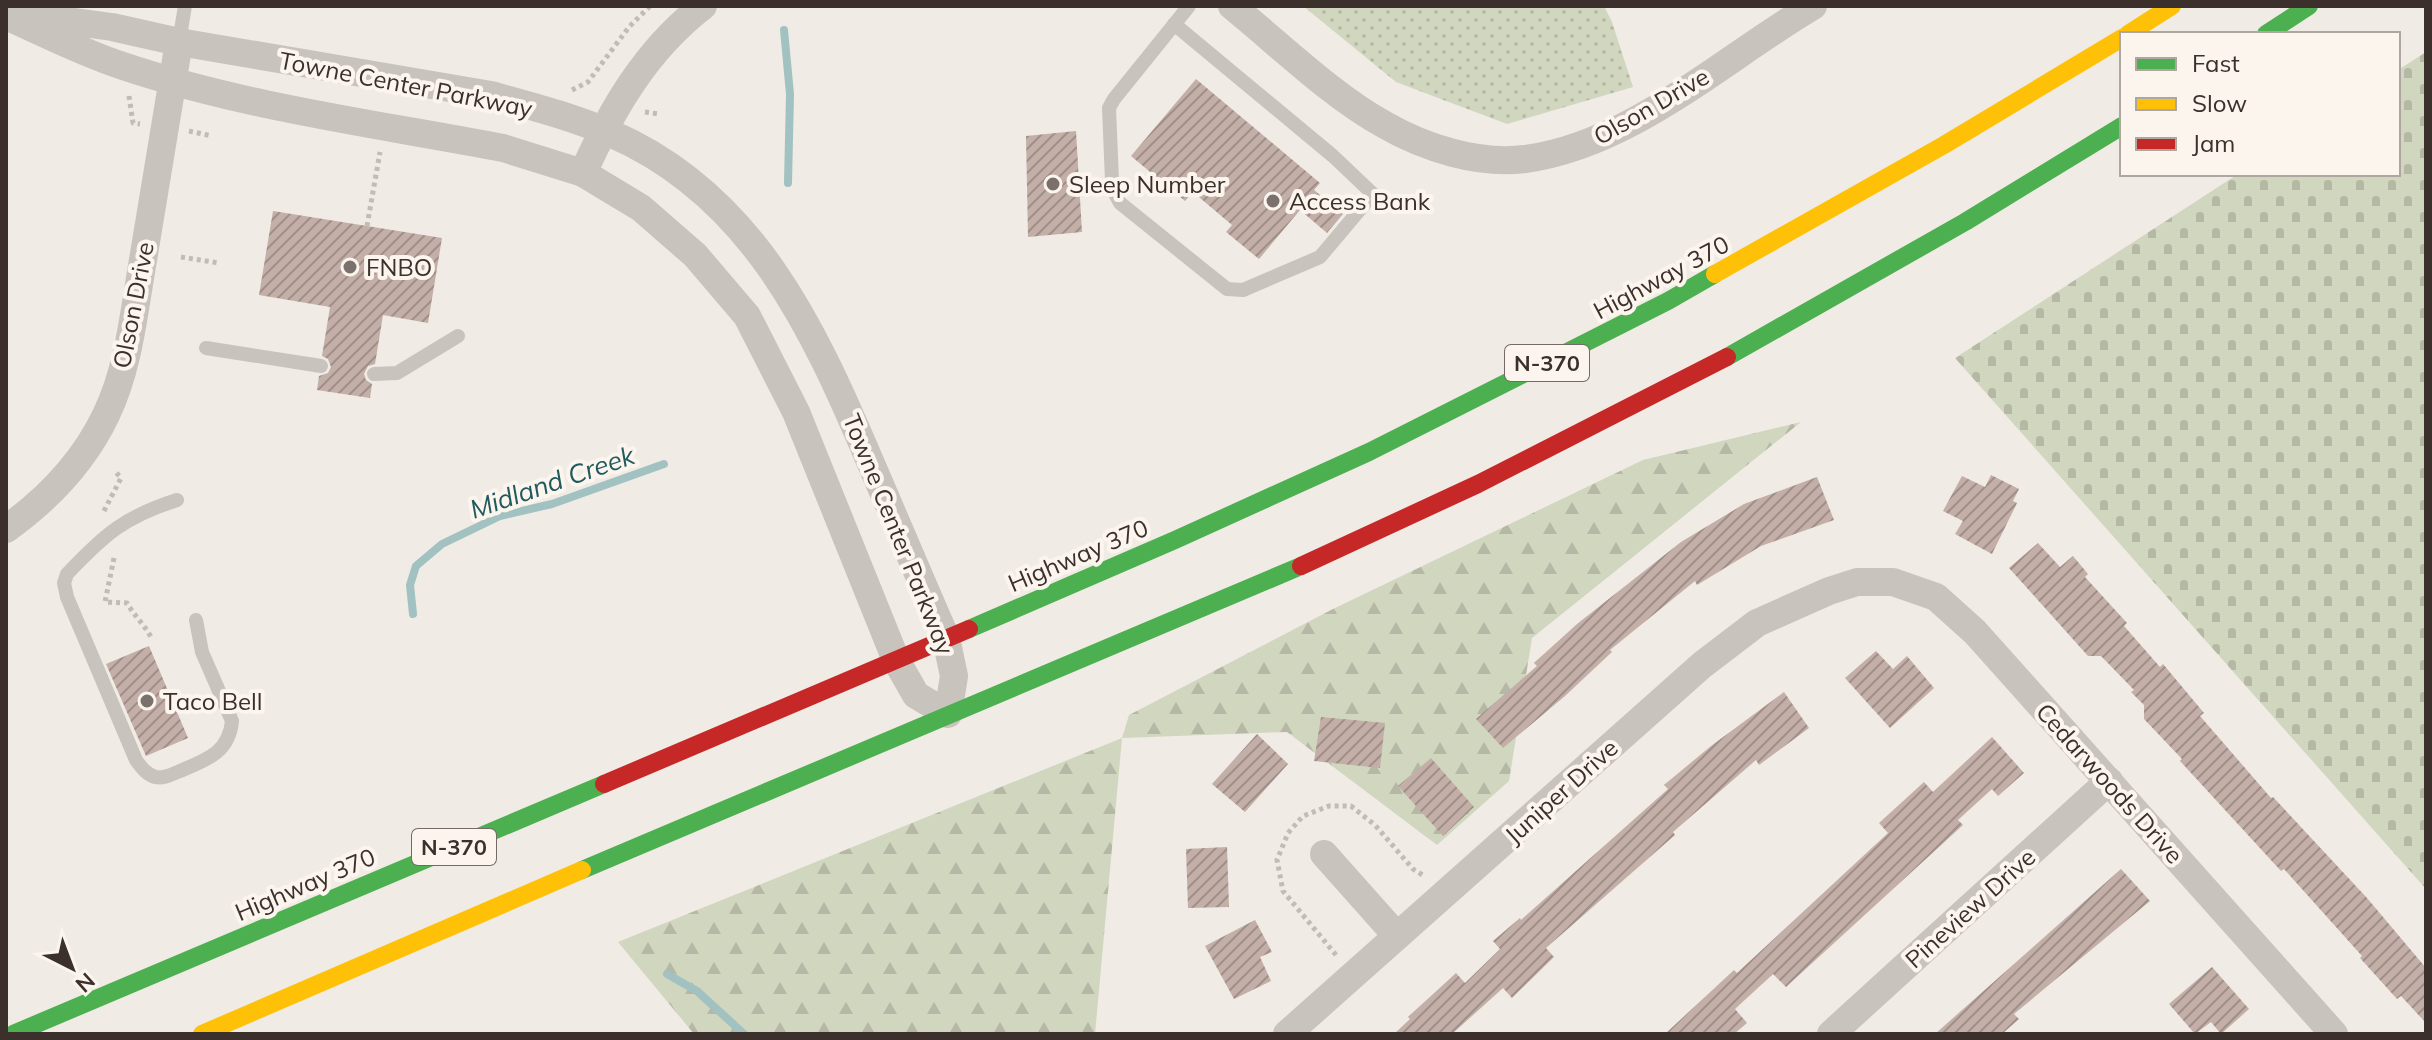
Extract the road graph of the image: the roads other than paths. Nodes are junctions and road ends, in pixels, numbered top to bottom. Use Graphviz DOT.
graph roads {
  1 [pos="185,6"];
  2 [pos="703,6"];
  3 [pos="1189,6"];
  4 [pos="1232,6"];
  5 [pos="1813,6"];
  6 [pos="2172,6"];
  7 [pos="2309,6"];
  8 [pos="6,8"];
  9 [pos="6,16"];
  10 [pos="1174,24"];
  11 [pos="2131,32"];
  12 [pos="2269,32"];
  13 [pos="2120,39"];
  14 [pos="179,42"];
  15 [pos="173,82"];
  16 [pos="2120,127"];
  17 [pos="603,130"];
  18 [pos="583,173"];
  19 [pos="458,336"];
  20 [pos="206,348"];
  21 [pos="321,366"];
  22 [pos="374,374"];
  23 [pos="177,500"];
  24 [pos="6,529"];
  25 [pos="1857,582"];
  26 [pos="196,620"];
  27 [pos="946,638"];
  28 [pos="896,660"];
  29 [pos="948,714"];
  30 [pos="2109,781"];
  31 [pos="1324,854"];
  32 [pos="1397,936"];
  33 [pos="2329,1032"];
  34 [pos="13,1034"];
  35 [pos="202,1034"];
  36 [pos="1287,1034"];
  37 [pos="1831,1034"];
  1 -- 14 [label="lane"];
  2 -- 17 [label="street"];
  3 -- 10 [label="lane"];
  4 -- 5 [label="street, Olson Drive"];
  6 -- 11 [label="highway"];
  7 -- 12 [label="highway"];
  8 -- 14 [label="street, Towne Center Parkway"];
  9 -- 15 [label="street, Towne Center Parkway"];
  10 -- 10 [label="lane"];
  13 -- 27 [label="highway, Highway 370 / N-370"];
  14 -- 15 [label="street, Olson Drive"];
  14 -- 17 [label="street, Towne Center Parkway"];
  15 -- 18 [label="street, Towne Center Parkway"];
  15 -- 24 [label="street, Olson Drive"];
  16 -- 29 [label="highway"];
  17 -- 18 [label="street"];
  17 -- 27 [label="street, Towne Center Parkway"];
  18 -- 28 [label="street, Towne Center Parkway"];
  19 -- 22 [label="lane"];
  20 -- 21 [label="lane"];
  23 -- 26 [label="lane"];
  25 -- 30 [label="street, Cedarwoods Drive"];
  25 -- 32 [label="street, Juniper Drive"];
  27 -- 28 [label="highway, Highway 370 / N-370"];
  27 -- 29 [label="street, Towne Center Parkway"];
  28 -- 29 [label="street, Towne Center Parkway"];
  28 -- 34 [label="highway, Highway 370 / N-370"];
  29 -- 35 [label="highway"];
  30 -- 33 [label="street, Cedarwoods Drive"];
  30 -- 37 [label="street, Pineview Drive"];
  31 -- 32 [label="street"];
  32 -- 36 [label="street, Juniper Drive"];
}
